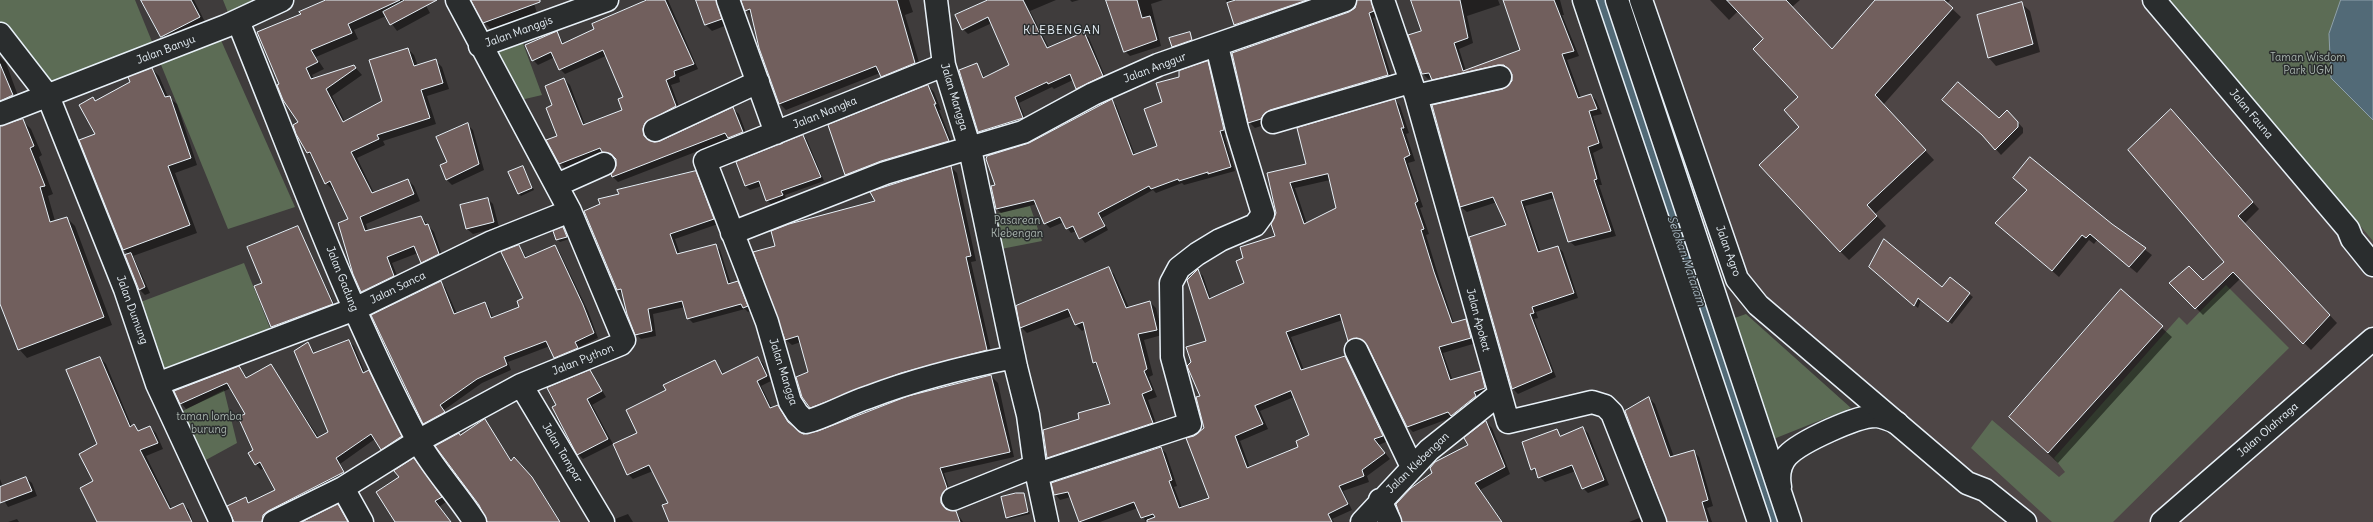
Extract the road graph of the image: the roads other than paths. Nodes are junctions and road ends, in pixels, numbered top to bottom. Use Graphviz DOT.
graph roads {
  1 [pos="282,0"];
  2 [pos="457,0"];
  3 [pos="607,0"];
  4 [pos="728,0"];
  5 [pos="936,0"];
  6 [pos="1345,0"];
  7 [pos="1383,0"];
  8 [pos="1584,0"];
  9 [pos="1616,0"];
  10 [pos="1641,0"];
  11 [pos="2154,0"];
  12 [pos="238,21"];
  13 [pos="0,34"];
  14 [pos="480,46"];
  15 [pos="1217,46"];
  16 [pos="944,65"];
  17 [pos="1500,77"];
  18 [pos="758,82"];
  19 [pos="1413,89"];
  20 [pos="48,96"];
  21 [pos="0,114"];
  22 [pos="1273,122"];
  23 [pos="655,130"];
  24 [pos="776,133"];
  25 [pos="970,149"];
  26 [pos="705,161"];
  27 [pos="604,164"];
  28 [pos="557,185"];
  29 [pos="570,211"];
  30 [pos="2348,229"];
  31 [pos="732,233"];
  32 [pos="2373,250"];
  33 [pos="2373,265"];
  34 [pos="355,309"];
  35 [pos="2373,339"];
  36 [pos="1356,350"];
  37 [pos="2373,356"];
  38 [pos="1014,357"];
  39 [pos="157,384"];
  40 [pos="521,385"];
  41 [pos="1498,395"];
  42 [pos="1897,423"];
  43 [pos="418,441"];
  44 [pos="1412,466"];
  45 [pos="1037,470"];
  46 [pos="1967,483"];
  47 [pos="343,488"];
  48 [pos="1780,491"];
  49 [pos="954,499"];
  50 [pos="1380,500"];
  51 [pos="221,522"];
  52 [pos="274,522"];
  53 [pos="362,522"];
  54 [pos="475,522"];
  55 [pos="603,522"];
  56 [pos="1047,522"];
  57 [pos="1362,522"];
  58 [pos="1390,522"];
  59 [pos="1654,522"];
  60 [pos="1759,522"];
  61 [pos="1790,522"];
  62 [pos="2004,522"];
  63 [pos="2025,522"];
  64 [pos="2162,522"];
  65 [pos="2182,522"];
  1 -- 12 [label="street, Jalan Banyu"];
  2 -- 14 [label="street, Jalan Manggis"];
  3 -- 14 [label="street, Jalan Manggis"];
  4 -- 18 [label="street"];
  5 -- 16 [label="street, Jalan Mangga"];
  6 -- 15 [label="street, Jalan Anggur"];
  7 -- 19 [label="street, Jalan Apokat"];
  8 -- 60 [label="street"];
  9 -- 48 [label="street"];
  10 -- 42 [label="street, Jalan Agro"];
  11 -- 30 [label="street, Jalan Fauna"];
  12 -- 20 [label="street, Jalan Banyu"];
  12 -- 34 [label="street, Jalan Gadung"];
  13 -- 20 [label="street, Jalan Dumung"];
  14 -- 28 [label="street, Jalan Python"];
  15 -- 25 [label="street, Jalan Anggur"];
  15 -- 45 [label="street"];
  16 -- 24 [label="street, Jalan Nangka"];
  16 -- 25 [label="street, Jalan Mangga"];
  17 -- 19 [label="street"];
  18 -- 23 [label="street"];
  18 -- 24 [label="street"];
  19 -- 22 [label="street"];
  19 -- 41 [label="street, Jalan Apokat"];
  20 -- 21 [label="street, Jalan Banyu"];
  20 -- 39 [label="street, Jalan Dumung"];
  24 -- 26 [label="street, Jalan Nangka"];
  25 -- 31 [label="street, Jalan Anggur"];
  25 -- 38 [label="street, Jalan Mangga"];
  26 -- 31 [label="street, Jalan Mangga"];
  27 -- 28 [label="street"];
  28 -- 29 [label="street, Jalan Python"];
  29 -- 34 [label="street, Jalan Sanca"];
  29 -- 40 [label="street, Jalan Python"];
  30 -- 32 [label="street, Jalan Fauna"];
  30 -- 33 [label="street, Jalan Fauna"];
  31 -- 38 [label="street, Jalan Mangga"];
  34 -- 39 [label="street, Jalan Sanca"];
  34 -- 43 [label="street, Jalan Gadung"];
  35 -- 64 [label="street, Jalan Olahraga"];
  36 -- 44 [label="street"];
  37 -- 65 [label="street, Jalan Olahraga"];
  38 -- 45 [label="street, Jalan Mangga"];
  39 -- 51 [label="street, Jalan Dumung"];
  40 -- 43 [label="street, Jalan Python"];
  40 -- 55 [label="street, Jalan Tampar"];
  41 -- 44 [label="street, Jalan Klebengan"];
  41 -- 59 [label="street, Jalan Apokat"];
  42 -- 46 [label="street, Jalan Agro"];
  42 -- 48 [label="street"];
  43 -- 47 [label="street, Jalan Python"];
  43 -- 54 [label="street, Jalan Gadung"];
  44 -- 50 [label="street, Jalan Klebengan"];
  45 -- 49 [label="street"];
  45 -- 56 [label="street, Jalan Mangga"];
  46 -- 62 [label="street, Jalan Agro"];
  46 -- 63 [label="street, Jalan Agro"];
  47 -- 52 [label="street, Jalan Python"];
  47 -- 53 [label="street"];
  48 -- 61 [label="street"];
  50 -- 57 [label="street, Jalan Klebengan"];
  50 -- 58 [label="street"];
}
